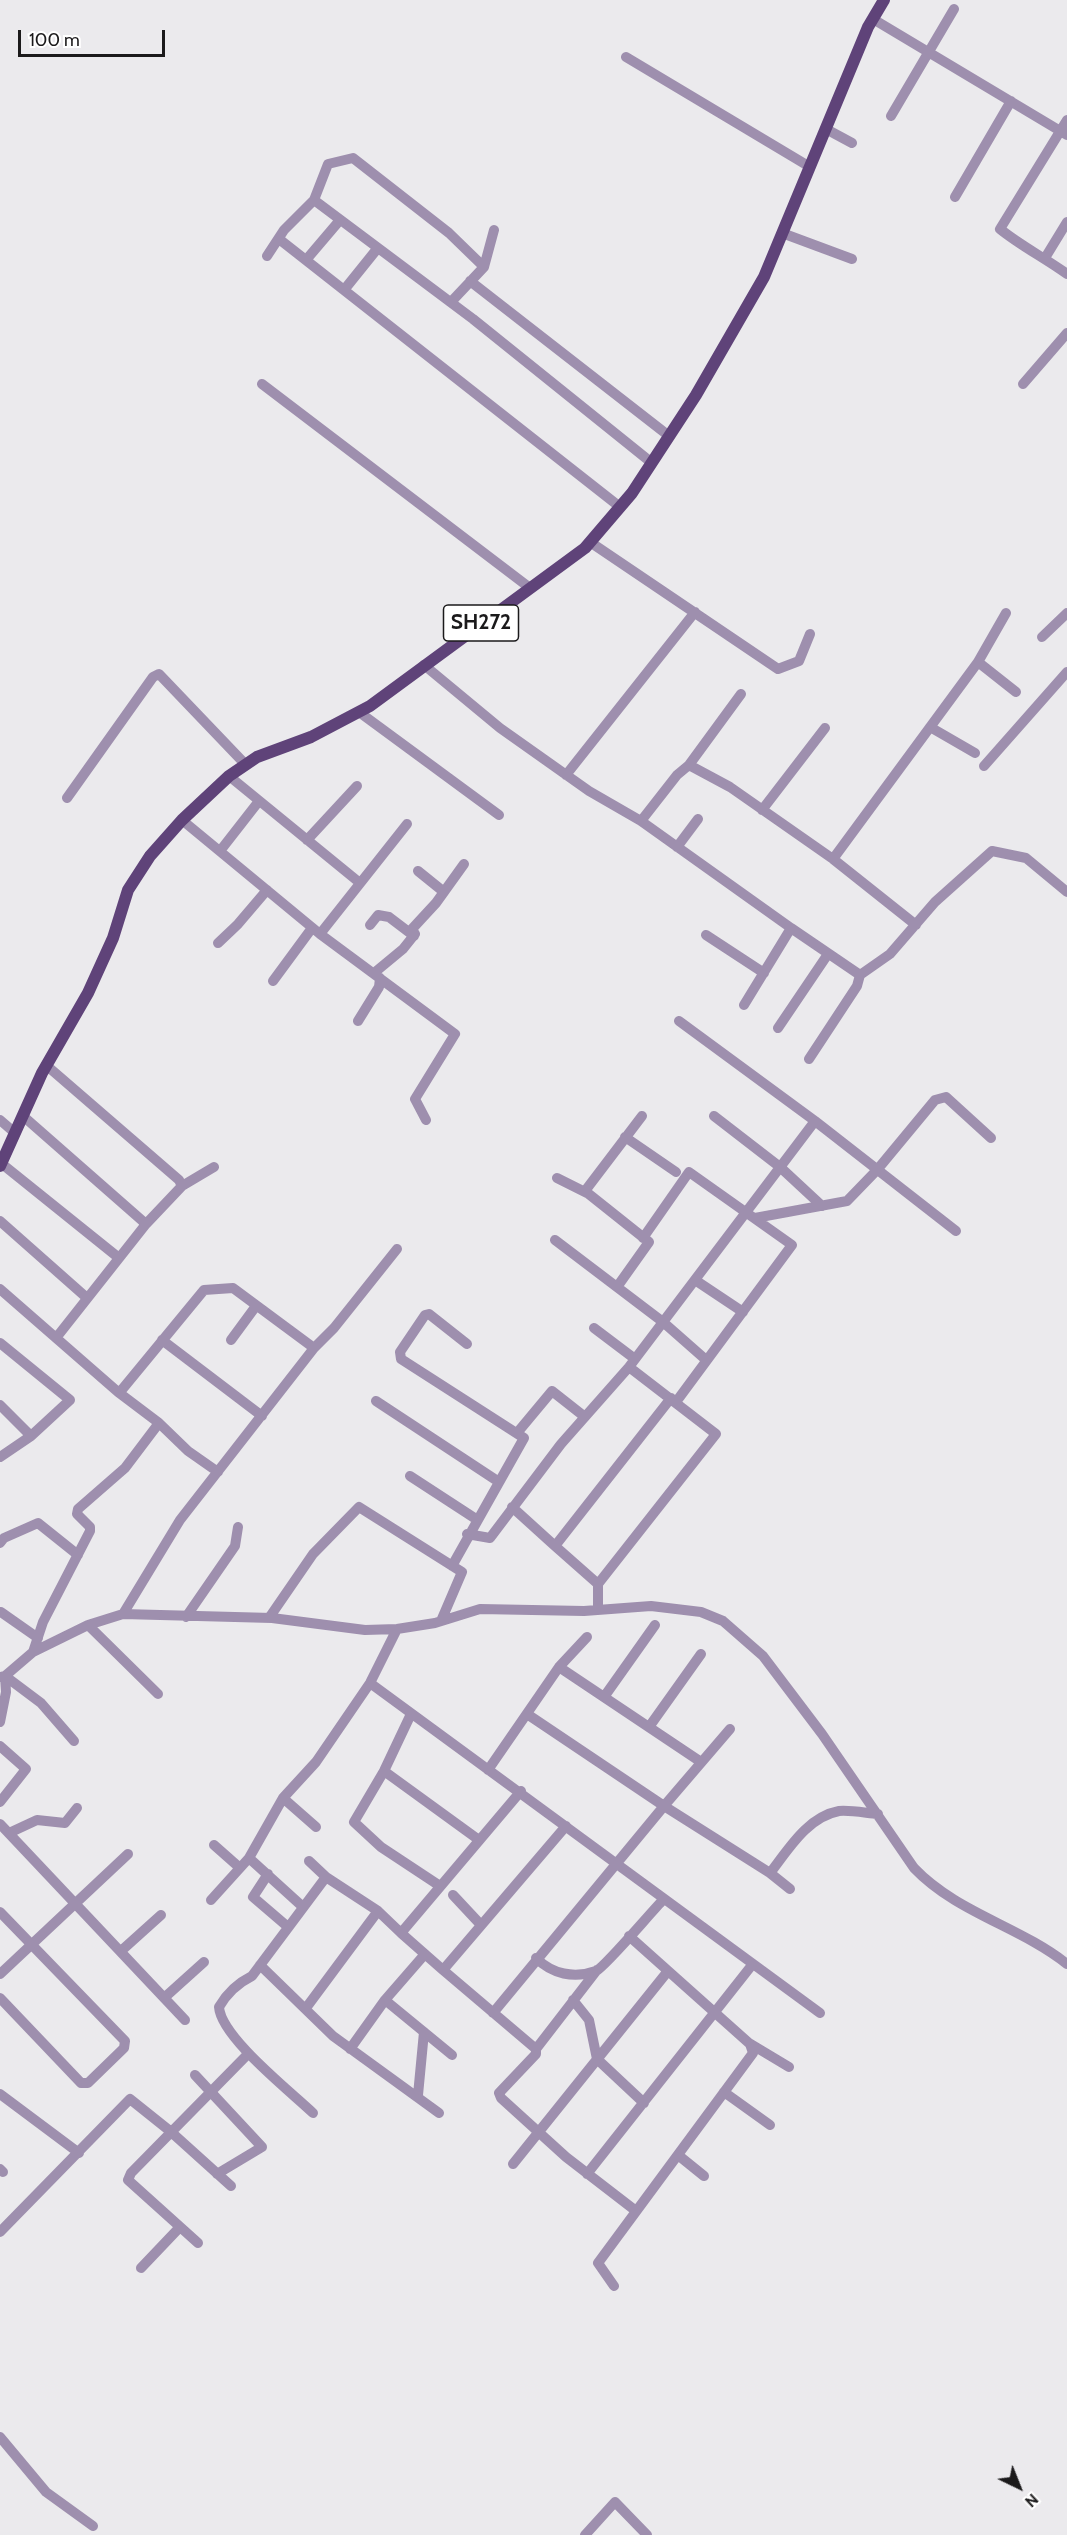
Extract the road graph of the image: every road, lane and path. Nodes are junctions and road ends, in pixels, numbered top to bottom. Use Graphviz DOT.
graph roads {
  1 [pos="884,0"];
  2 [pos="954,9"];
  3 [pos="873,19"];
  4 [pos="929,52"];
  5 [pos="626,57"];
  6 [pos="1011,101"];
  7 [pos="891,116"];
  8 [pos="1067,120"];
  9 [pos="826,129"];
  10 [pos="1064,133"];
  11 [pos="852,143"];
  12 [pos="810,167"];
  13 [pos="955,197"];
  14 [pos="314,200"];
  15 [pos="340,220"];
  16 [pos="1067,222"];
  17 [pos="494,230"];
  18 [pos="782,233"];
  19 [pos="279,239"];
  20 [pos="377,249"];
  21 [pos="267,256"];
  22 [pos="1045,258"];
  23 [pos="852,259"];
  24 [pos="306,260"];
  25 [pos="484,267"];
  26 [pos="1067,274"];
  27 [pos="470,281"];
  28 [pos="344,290"];
  29 [pos="451,302"];
  30 [pos="1067,333"];
  31 [pos="262,384"];
  32 [pos="1023,384"];
  33 [pos="669,436"];
  34 [pos="652,463"];
  35 [pos="620,507"];
  36 [pos="590,542"];
  37 [pos="530,588"];
  38 [pos="695,612"];
  39 [pos="1006,613"];
  40 [pos="1067,613"];
  41 [pos="810,634"];
  42 [pos="1042,637"];
  43 [pos="978,662"];
  44 [pos="424,665"];
  45 [pos="1067,672"];
  46 [pos="1016,692"];
  47 [pos="741,694"];
  48 [pos="359,712"];
  49 [pos="930,727"];
  50 [pos="825,728"];
  51 [pos="975,753"];
  52 [pos="246,765"];
  53 [pos="689,765"];
  54 [pos="984,766"];
  55 [pos="566,775"];
  56 [pos="229,776"];
  57 [pos="357,786"];
  58 [pos="67,798"];
  59 [pos="259,801"];
  60 [pos="762,810"];
  61 [pos="498,815"];
  62 [pos="698,819"];
  63 [pos="182,820"];
  64 [pos="641,821"];
  65 [pos="407,824"];
  66 [pos="307,840"];
  67 [pos="677,847"];
  68 [pos="220,851"];
  69 [pos="833,859"];
  70 [pos="464,864"];
  71 [pos="418,871"];
  72 [pos="360,883"];
  73 [pos="267,890"];
  74 [pos="444,892"];
  75 [pos="1067,892"];
  76 [pos="370,925"];
  77 [pos="916,925"];
  78 [pos="791,928"];
  79 [pos="316,931"];
  80 [pos="706,935"];
  81 [pos="414,936"];
  82 [pos="218,943"];
  83 [pos="828,954"];
  84 [pos="764,973"];
  85 [pos="860,975"];
  86 [pos="377,976"];
  87 [pos="273,981"];
  88 [pos="744,1005"];
  89 [pos="358,1021"];
  90 [pos="679,1022"];
  91 [pos="778,1028"];
  92 [pos="808,1059"];
  93 [pos="46,1065"];
  94 [pos="23,1116"];
  95 [pos="642,1116"];
  96 [pos="714,1116"];
  97 [pos="426,1119"];
  98 [pos="0,1120"];
  99 [pos="815,1121"];
  100 [pos="15,1134"];
  101 [pos="625,1137"];
  102 [pos="991,1138"];
  103 [pos="1,1165"];
  104 [pos="214,1167"];
  105 [pos="780,1167"];
  106 [pos="877,1170"];
  107 [pos="676,1172"];
  108 [pos="557,1178"];
  109 [pos="182,1186"];
  110 [pos="587,1193"];
  111 [pos="822,1206"];
  112 [pos="751,1215"];
  113 [pos="0,1221"];
  114 [pos="146,1224"];
  115 [pos="956,1231"];
  116 [pos="644,1238"];
  117 [pos="555,1240"];
  118 [pos="397,1249"];
  119 [pos="119,1258"];
  120 [pos="695,1280"];
  121 [pos="617,1287"];
  122 [pos="0,1289"];
  123 [pos="87,1298"];
  124 [pos="256,1306"];
  125 [pos="743,1312"];
  126 [pos="663,1322"];
  127 [pos="594,1328"];
  128 [pos="56,1338"];
  129 [pos="162,1340"];
  130 [pos="231,1340"];
  131 [pos="0,1343"];
  132 [pos="467,1344"];
  133 [pos="314,1348"];
  134 [pos="705,1359"];
  135 [pos="632,1363"];
  136 [pos="120,1392"];
  137 [pos="673,1400"];
  138 [pos="376,1401"];
  139 [pos="0,1405"];
  140 [pos="262,1416"];
  141 [pos="585,1417"];
  142 [pos="159,1423"];
  143 [pos="517,1433"];
  144 [pos="31,1436"];
  145 [pos="0,1457"];
  146 [pos="218,1472"];
  147 [pos="410,1476"];
  148 [pos="499,1482"];
  149 [pos="512,1507"];
  150 [pos="476,1519"];
  151 [pos="238,1527"];
  152 [pos="467,1534"];
  153 [pos="0,1543"];
  154 [pos="555,1546"];
  155 [pos="78,1555"];
  156 [pos="452,1566"];
  157 [pos="598,1584"];
  158 [pos="597,1610"];
  159 [pos="1,1612"];
  160 [pos="123,1614"];
  161 [pos="186,1617"];
  162 [pos="269,1618"];
  163 [pos="441,1622"];
  164 [pos="656,1624"];
  165 [pos="88,1625"];
  166 [pos="397,1629"];
  167 [pos="586,1637"];
  168 [pos="38,1638"];
  169 [pos="33,1652"];
  170 [pos="701,1654"];
  171 [pos="559,1667"];
  172 [pos="2,1677"];
  173 [pos="370,1683"];
  174 [pos="158,1694"];
  175 [pos="604,1697"];
  176 [pos="2,1702"];
  177 [pos="411,1713"];
  178 [pos="527,1714"];
  179 [pos="0,1722"];
  180 [pos="649,1727"];
  181 [pos="730,1729"];
  182 [pos="74,1741"];
  183 [pos="0,1746"];
  184 [pos="701,1762"];
  185 [pos="488,1770"];
  186 [pos="384,1771"];
  187 [pos="521,1791"];
  188 [pos="283,1798"];
  189 [pos="0,1802"];
  190 [pos="664,1806"];
  191 [pos="77,1808"];
  192 [pos="878,1814"];
  193 [pos="0,1824"];
  194 [pos="566,1826"];
  195 [pos="316,1827"];
  196 [pos="9,1833"];
  197 [pos="479,1840"];
  198 [pos="214,1845"];
  199 [pos="128,1854"];
  200 [pos="249,1858"];
  201 [pos="309,1861"];
  202 [pos="616,1864"];
  203 [pos="240,1868"];
  204 [pos="770,1873"];
  205 [pos="268,1874"];
  206 [pos="326,1876"];
  207 [pos="440,1886"];
  208 [pos="790,1889"];
  209 [pos="453,1895"];
  210 [pos="211,1900"];
  211 [pos="663,1900"];
  212 [pos="77,1904"];
  213 [pos="303,1907"];
  214 [pos="378,1911"];
  215 [pos="0,1912"];
  216 [pos="161,1916"];
  217 [pos="481,1925"];
  218 [pos="288,1927"];
  219 [pos="402,1933"];
  220 [pos="629,1936"];
  221 [pos="32,1946"];
  222 [pos="121,1951"];
  223 [pos="425,1954"];
  224 [pos="536,1958"];
  225 [pos="204,1962"];
  226 [pos="1067,1964"];
  227 [pos="260,1965"];
  228 [pos="752,1965"];
  229 [pos="443,1970"];
  230 [pos="597,1970"];
  231 [pos="668,1971"];
  232 [pos="0,1974"];
  233 [pos="0,1998"];
  234 [pos="164,1998"];
  235 [pos="385,2000"];
  236 [pos="573,2000"];
  237 [pos="306,2008"];
  238 [pos="493,2013"];
  239 [pos="716,2013"];
  240 [pos="820,2013"];
  241 [pos="184,2020"];
  242 [pos="424,2032"];
  243 [pos="748,2043"];
  244 [pos="350,2049"];
  245 [pos="536,2049"];
  246 [pos="248,2054"];
  247 [pos="452,2055"];
  248 [pos="597,2059"];
  249 [pos="789,2067"];
  250 [pos="195,2075"];
  251 [pos="210,2090"];
  252 [pos="724,2092"];
  253 [pos="0,2094"];
  254 [pos="418,2095"];
  255 [pos="644,2103"];
  256 [pos="313,2113"];
  257 [pos="440,2114"];
  258 [pos="770,2125"];
  259 [pos="170,2131"];
  260 [pos="538,2132"];
  261 [pos="79,2153"];
  262 [pos="678,2155"];
  263 [pos="513,2164"];
  264 [pos="217,2174"];
  265 [pos="587,2174"];
  266 [pos="704,2176"];
  267 [pos="231,2186"];
  268 [pos="636,2211"];
  269 [pos="180,2227"];
  270 [pos="0,2232"];
  271 [pos="198,2243"];
  272 [pos="141,2268"];
  273 [pos="614,2286"];
  274 [pos="0,2437"];
  275 [pos="93,2526"];
  276 [pos="585,2535"];
  277 [pos="647,2535"];
  1 -- 3 [label="main road, SH272"];
  2 -- 4 [label="street"];
  3 -- 4 [label="street"];
  3 -- 9 [label="main road, SH272"];
  4 -- 6 [label="street"];
  4 -- 7 [label="street"];
  5 -- 12 [label="street"];
  6 -- 10 [label="street"];
  6 -- 13 [label="street"];
  8 -- 10 [label="street"];
  9 -- 11 [label="street"];
  9 -- 12 [label="main road, SH272"];
  10 -- 22 [label="street"];
  12 -- 18 [label="main road, SH272"];
  14 -- 15 [label="street"];
  14 -- 19 [label="street"];
  14 -- 25 [label="street"];
  15 -- 20 [label="street"];
  15 -- 24 [label="street"];
  16 -- 22 [label="street"];
  17 -- 25 [label="street"];
  18 -- 23 [label="street"];
  18 -- 33 [label="main road, SH272"];
  19 -- 21 [label="street"];
  19 -- 24 [label="street"];
  20 -- 28 [label="street"];
  20 -- 29 [label="street"];
  22 -- 26 [label="street"];
  24 -- 28 [label="street"];
  25 -- 27 [label="street"];
  27 -- 29 [label="street"];
  27 -- 33 [label="street"];
  28 -- 35 [label="street"];
  29 -- 34 [label="street"];
  30 -- 32 [label="street"];
  31 -- 37 [label="street"];
  33 -- 34 [label="main road, SH272"];
  34 -- 35 [label="main road, SH272"];
  35 -- 36 [label="main road, SH272"];
  36 -- 37 [label="main road, SH272"];
  36 -- 38 [label="street"];
  37 -- 44 [label="main road, SH272"];
  38 -- 41 [label="street"];
  38 -- 55 [label="street"];
  39 -- 43 [label="street"];
  40 -- 42 [label="street"];
  43 -- 46 [label="street"];
  43 -- 49 [label="street"];
  44 -- 48 [label="main road, SH272"];
  44 -- 55 [label="street"];
  45 -- 54 [label="street"];
  47 -- 53 [label="street"];
  48 -- 52 [label="main road, SH272"];
  48 -- 61 [label="street"];
  49 -- 51 [label="street"];
  49 -- 69 [label="street"];
  50 -- 60 [label="street"];
  52 -- 56 [label="main road, SH272"];
  52 -- 58 [label="street"];
  53 -- 60 [label="street"];
  53 -- 64 [label="street"];
  55 -- 64 [label="street"];
  56 -- 59 [label="street"];
  56 -- 63 [label="main road, SH272"];
  57 -- 66 [label="street"];
  59 -- 66 [label="street"];
  59 -- 68 [label="street"];
  60 -- 69 [label="street"];
  62 -- 67 [label="street"];
  63 -- 68 [label="street"];
  63 -- 93 [label="main road, SH272"];
  64 -- 67 [label="street"];
  65 -- 72 [label="street"];
  66 -- 72 [label="street"];
  67 -- 78 [label="street"];
  68 -- 73 [label="street"];
  69 -- 77 [label="street"];
  70 -- 74 [label="street"];
  71 -- 74 [label="street"];
  72 -- 79 [label="street"];
  73 -- 79 [label="street"];
  73 -- 82 [label="street"];
  74 -- 81 [label="street"];
  75 -- 77 [label="street"];
  76 -- 81 [label="street"];
  77 -- 85 [label="street"];
  78 -- 83 [label="street"];
  78 -- 84 [label="street"];
  79 -- 86 [label="street"];
  79 -- 87 [label="street"];
  80 -- 84 [label="street"];
  81 -- 86 [label="street"];
  83 -- 85 [label="street"];
  83 -- 91 [label="street"];
  84 -- 88 [label="street"];
  85 -- 92 [label="street"];
  86 -- 89 [label="street"];
  86 -- 97 [label="street"];
  90 -- 99 [label="street"];
  93 -- 94 [label="main road, SH272"];
  93 -- 109 [label="street"];
  94 -- 100 [label="main road, SH272"];
  94 -- 114 [label="street"];
  95 -- 101 [label="street"];
  96 -- 105 [label="street"];
  98 -- 100 [label="street"];
  99 -- 105 [label="street"];
  99 -- 106 [label="street"];
  100 -- 103 [label="main road, SH272"];
  101 -- 107 [label="street"];
  101 -- 110 [label="street"];
  102 -- 106 [label="street"];
  103 -- 119 [label="street"];
  104 -- 109 [label="street"];
  105 -- 111 [label="street"];
  105 -- 112 [label="street"];
  106 -- 111 [label="street"];
  106 -- 115 [label="street"];
  108 -- 110 [label="street"];
  109 -- 114 [label="street"];
  110 -- 116 [label="street"];
  111 -- 112 [label="street"];
  112 -- 116 [label="street"];
  112 -- 120 [label="street"];
  112 -- 125 [label="street"];
  113 -- 123 [label="street"];
  114 -- 119 [label="street"];
  116 -- 121 [label="street"];
  117 -- 121 [label="street"];
  118 -- 133 [label="street"];
  119 -- 123 [label="street"];
  120 -- 125 [label="street"];
  120 -- 126 [label="street"];
  121 -- 126 [label="street"];
  122 -- 128 [label="street"];
  123 -- 128 [label="street"];
  124 -- 129 [label="street"];
  124 -- 130 [label="street"];
  124 -- 133 [label="street"];
  125 -- 134 [label="street"];
  126 -- 134 [label="street"];
  126 -- 135 [label="street"];
  127 -- 135 [label="street"];
  128 -- 136 [label="street"];
  129 -- 136 [label="street"];
  129 -- 140 [label="street"];
  131 -- 144 [label="street"];
  132 -- 143 [label="street"];
  133 -- 140 [label="street"];
  134 -- 137 [label="street"];
  135 -- 137 [label="street"];
  135 -- 141 [label="street"];
  136 -- 142 [label="street"];
  137 -- 154 [label="street"];
  137 -- 157 [label="street"];
  138 -- 148 [label="street"];
  139 -- 144 [label="street"];
  140 -- 146 [label="street"];
  141 -- 143 [label="street"];
  141 -- 149 [label="street"];
  142 -- 146 [label="street"];
  142 -- 155 [label="street"];
  143 -- 148 [label="street"];
  144 -- 145 [label="street"];
  146 -- 160 [label="street"];
  147 -- 150 [label="street"];
  148 -- 150 [label="street"];
  149 -- 152 [label="street"];
  149 -- 154 [label="street"];
  150 -- 152 [label="street"];
  151 -- 161 [label="street"];
  152 -- 156 [label="street"];
  153 -- 155 [label="street"];
  154 -- 157 [label="street"];
  155 -- 168 [label="street"];
  156 -- 162 [label="street"];
  156 -- 163 [label="street"];
  157 -- 158 [label="street"];
  158 -- 163 [label="street"];
  158 -- 192 [label="street"];
  159 -- 168 [label="street"];
  160 -- 161 [label="street"];
  160 -- 165 [label="street"];
  161 -- 162 [label="street"];
  162 -- 166 [label="street"];
  163 -- 166 [label="street"];
  164 -- 175 [label="street"];
  165 -- 169 [label="street"];
  165 -- 174 [label="street"];
  166 -- 173 [label="street"];
  167 -- 171 [label="street"];
  168 -- 169 [label="street"];
  169 -- 172 [label="street"];
  170 -- 180 [label="street"];
  171 -- 175 [label="street"];
  171 -- 178 [label="street"];
  172 -- 176 [label="street"];
  172 -- 182 [label="street"];
  173 -- 177 [label="street"];
  173 -- 188 [label="street"];
  175 -- 180 [label="street"];
  176 -- 179 [label="street"];
  177 -- 185 [label="street"];
  177 -- 186 [label="street"];
  178 -- 185 [label="street"];
  178 -- 190 [label="street"];
  180 -- 184 [label="street"];
  181 -- 184 [label="street"];
  183 -- 189 [label="street"];
  184 -- 190 [label="street"];
  185 -- 187 [label="street"];
  186 -- 197 [label="street"];
  186 -- 207 [label="street"];
  187 -- 194 [label="street"];
  187 -- 197 [label="street"];
  188 -- 195 [label="street"];
  188 -- 200 [label="street"];
  190 -- 202 [label="street"];
  190 -- 204 [label="street"];
  191 -- 196 [label="street"];
  192 -- 204 [label="street"];
  192 -- 226 [label="street"];
  193 -- 196 [label="street"];
  194 -- 202 [label="street"];
  194 -- 217 [label="street"];
  196 -- 212 [label="street"];
  197 -- 207 [label="street"];
  198 -- 203 [label="street"];
  199 -- 212 [label="street"];
  200 -- 203 [label="street"];
  200 -- 205 [label="street"];
  201 -- 206 [label="street"];
  202 -- 211 [label="street"];
  202 -- 224 [label="street"];
  203 -- 210 [label="street"];
  204 -- 208 [label="street"];
  205 -- 213 [label="street"];
  205 -- 218 [label="street"];
  206 -- 213 [label="street"];
  206 -- 214 [label="street"];
  207 -- 219 [label="street"];
  209 -- 217 [label="street"];
  211 -- 220 [label="street"];
  211 -- 228 [label="street"];
  212 -- 221 [label="street"];
  212 -- 222 [label="street"];
  213 -- 218 [label="street"];
  214 -- 219 [label="street"];
  214 -- 237 [label="street"];
  215 -- 221 [label="street"];
  216 -- 222 [label="street"];
  217 -- 229 [label="street"];
  218 -- 227 [label="street"];
  219 -- 223 [label="street"];
  220 -- 230 [label="street"];
  220 -- 231 [label="street"];
  221 -- 232 [label="street"];
  221 -- 233 [label="street"];
  222 -- 234 [label="street"];
  223 -- 229 [label="street"];
  223 -- 235 [label="street"];
  224 -- 230 [label="street"];
  224 -- 238 [label="street"];
  225 -- 234 [label="street"];
  227 -- 237 [label="street"];
  227 -- 246 [label="street"];
  228 -- 239 [label="street"];
  228 -- 240 [label="street"];
  229 -- 238 [label="street"];
  230 -- 236 [label="street"];
  231 -- 239 [label="street"];
  231 -- 248 [label="street"];
  234 -- 241 [label="street"];
  235 -- 242 [label="street"];
  235 -- 244 [label="street"];
  236 -- 245 [label="street"];
  236 -- 248 [label="street"];
  237 -- 244 [label="street"];
  238 -- 245 [label="street"];
  239 -- 243 [label="street"];
  239 -- 255 [label="street"];
  242 -- 247 [label="street"];
  242 -- 254 [label="street"];
  243 -- 249 [label="street"];
  243 -- 252 [label="street"];
  244 -- 254 [label="street"];
  245 -- 260 [label="street"];
  246 -- 251 [label="street"];
  246 -- 256 [label="street"];
  248 -- 255 [label="street"];
  248 -- 260 [label="street"];
  250 -- 251 [label="street"];
  251 -- 259 [label="street"];
  251 -- 264 [label="street"];
  252 -- 258 [label="street"];
  252 -- 262 [label="street"];
  253 -- 261 [label="street"];
  254 -- 257 [label="street"];
  255 -- 265 [label="street"];
  259 -- 261 [label="street"];
  259 -- 264 [label="street"];
  259 -- 269 [label="street"];
  260 -- 263 [label="street"];
  260 -- 265 [label="street"];
  261 -- 270 [label="street"];
  262 -- 266 [label="street"];
  262 -- 268 [label="street"];
  264 -- 267 [label="street"];
  265 -- 268 [label="street"];
  268 -- 273 [label="street"];
  269 -- 271 [label="street"];
  269 -- 272 [label="street"];
  274 -- 275 [label="street"];
  276 -- 277 [label="street"];
}
